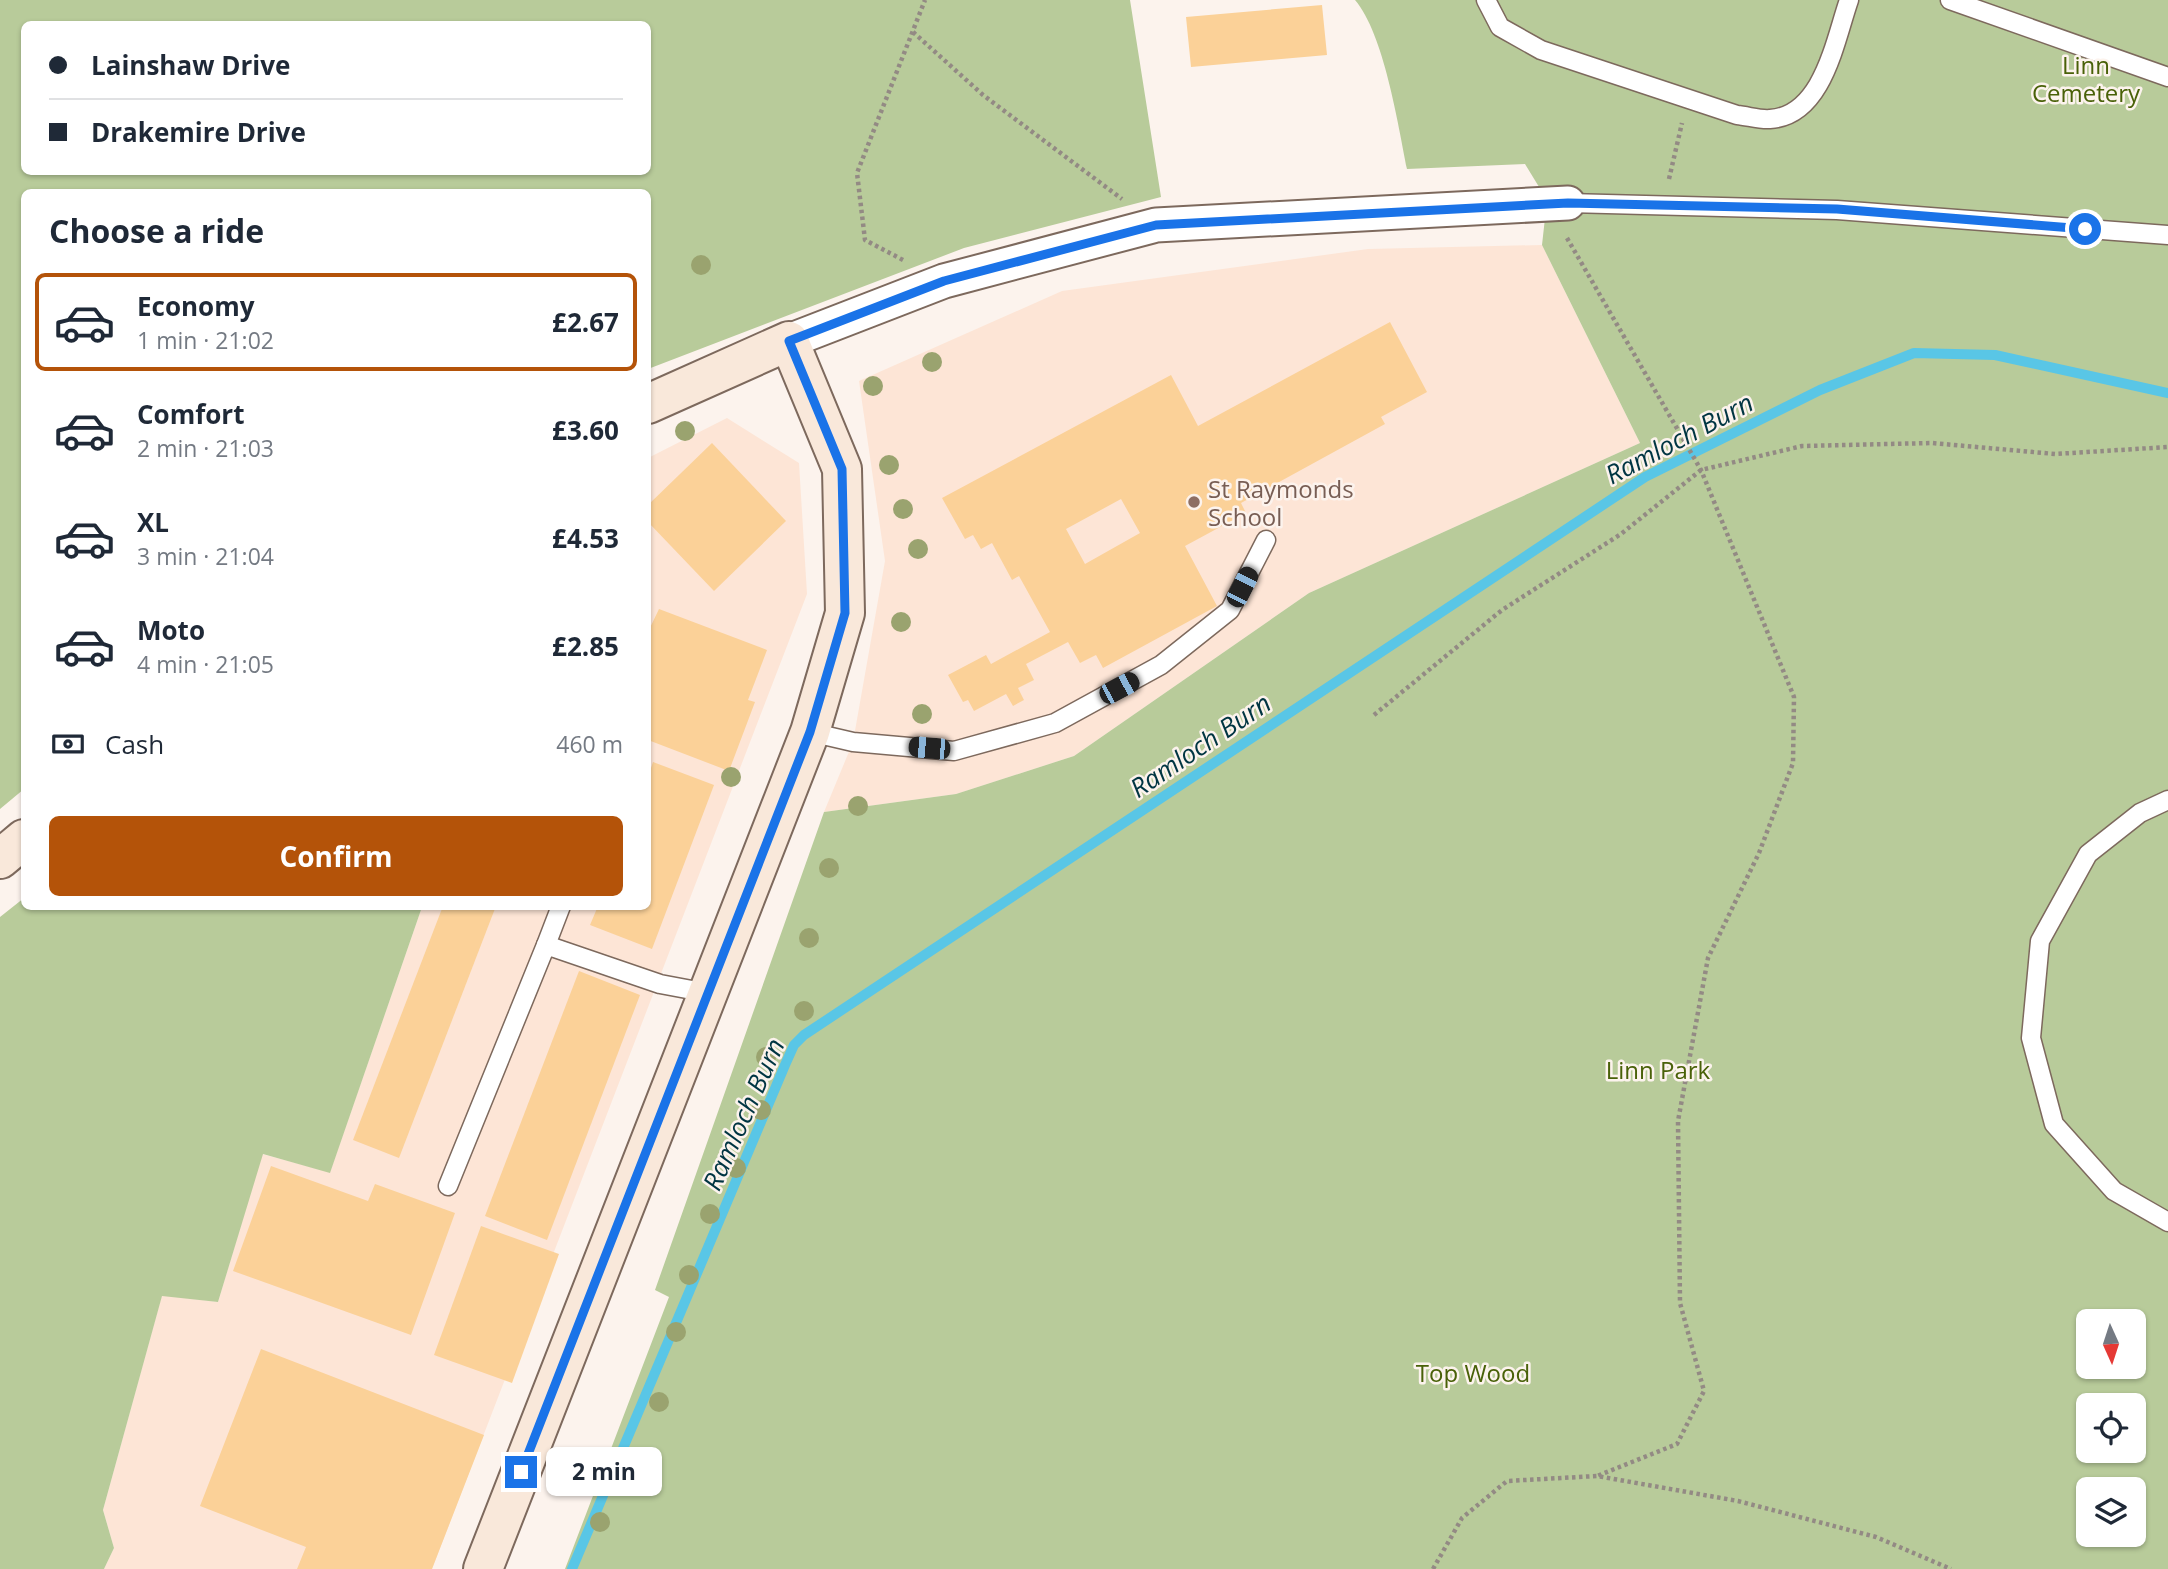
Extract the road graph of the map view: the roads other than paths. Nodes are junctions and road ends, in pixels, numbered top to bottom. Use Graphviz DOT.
graph roads {
  1 [pos="1486,0"];
  2 [pos="1849,0"];
  3 [pos="1950,0"];
  4 [pos="2168,77"];
  5 [pos="1558,204"];
  6 [pos="2168,235"];
  7 [pos="789,341"];
  8 [pos="651,403"];
  9 [pos="1266,540"];
  10 [pos="810,732"];
  11 [pos="2168,800"];
  12 [pos="21,842"];
  13 [pos="0,859"];
  14 [pos="559,910"];
  15 [pos="546,945"];
  16 [pos="708,993"];
  17 [pos="448,1186"];
  18 [pos="2168,1222"];
  19 [pos="483,1569"];
  1 -- 2 [label="lane"];
  3 -- 4 [label="lane"];
  5 -- 6 [label="lane"];
  5 -- 7 [label="street"];
  7 -- 8 [label="street"];
  7 -- 10 [label="street"];
  9 -- 10 [label="lane"];
  10 -- 16 [label="street"];
  11 -- 18 [label="lane"];
  12 -- 13 [label="street"];
  14 -- 15 [label="lane"];
  15 -- 16 [label="lane"];
  15 -- 17 [label="lane"];
  16 -- 19 [label="street"];
}
